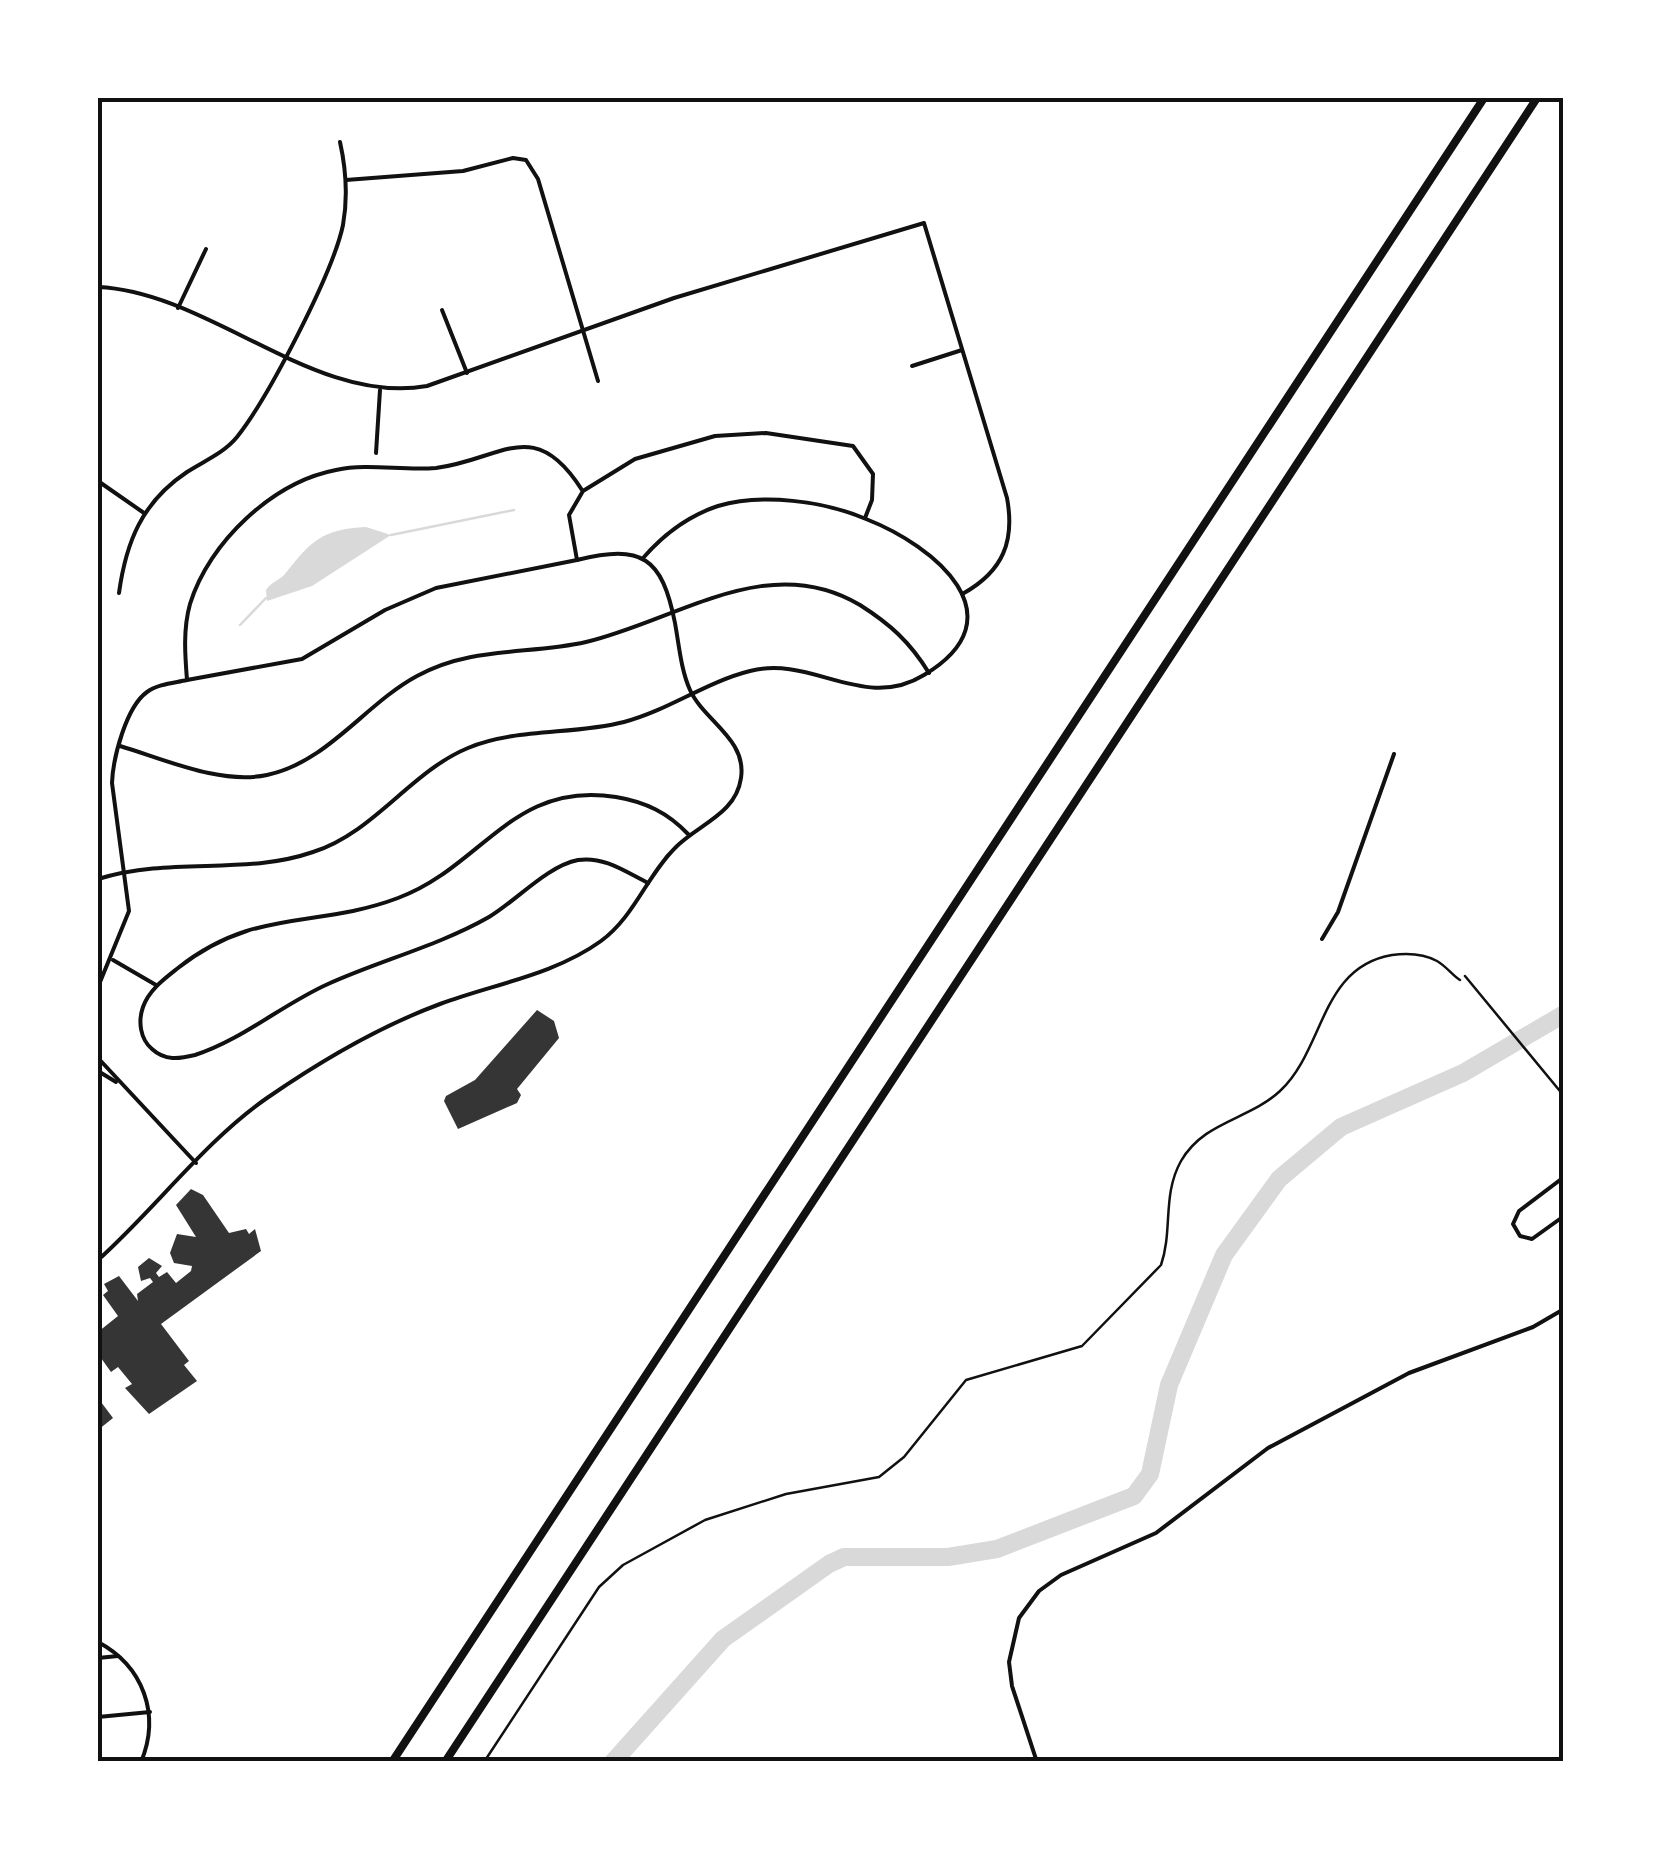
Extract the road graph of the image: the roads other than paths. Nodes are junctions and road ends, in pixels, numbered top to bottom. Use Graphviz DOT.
graph roads {
  1 [pos="1484,98"];
  2 [pos="1537,98"];
  3 [pos="340,142"];
  4 [pos="346,180"];
  5 [pos="206,248"];
  6 [pos="98,287"];
  7 [pos="178,308"];
  8 [pos="442,310"];
  9 [pos="585,330"];
  10 [pos="962,350"];
  11 [pos="286,355"];
  12 [pos="912,366"];
  13 [pos="467,373"];
  14 [pos="598,381"];
  15 [pos="380,390"];
  16 [pos="376,453"];
  17 [pos="98,481"];
  18 [pos="583,491"];
  19 [pos="144,513"];
  20 [pos="864,518"];
  21 [pos="644,558"];
  22 [pos="577,560"];
  23 [pos="964,593"];
  24 [pos="119,594"];
  25 [pos="673,614"];
  26 [pos="929,673"];
  27 [pos="187,680"];
  28 [pos="693,696"];
  29 [pos="120,746"];
  30 [pos="1394,754"];
  31 [pos="688,834"];
  32 [pos="123,871"];
  33 [pos="98,878"];
  34 [pos="648,884"];
  35 [pos="1322,939"];
  36 [pos="112,959"];
  37 [pos="1465,976"];
  38 [pos="156,985"];
  39 [pos="98,987"];
  40 [pos="98,1058"];
  41 [pos="98,1071"];
  42 [pos="116,1082"];
  43 [pos="1562,1094"];
  44 [pos="196,1164"];
  45 [pos="1564,1177"];
  46 [pos="1564,1216"];
  47 [pos="98,1260"];
  48 [pos="1564,1309"];
  49 [pos="98,1642"];
  50 [pos="118,1656"];
  51 [pos="98,1658"];
  52 [pos="150,1712"];
  53 [pos="98,1717"];
  54 [pos="141,1762"];
  55 [pos="392,1762"];
  56 [pos="445,1762"];
  57 [pos="1037,1762"];
  1 -- 55 [label="highway"];
  2 -- 56 [label="highway"];
  3 -- 4 [label="street"];
  4 -- 9 [label="street"];
  4 -- 11 [label="street"];
  5 -- 7 [label="street"];
  6 -- 7 [label="street"];
  7 -- 11 [label="street"];
  8 -- 13 [label="street"];
  9 -- 10 [label="street"];
  9 -- 13 [label="street"];
  9 -- 14 [label="street"];
  10 -- 12 [label="street"];
  10 -- 23 [label="street"];
  11 -- 15 [label="street"];
  11 -- 19 [label="street"];
  13 -- 15 [label="street"];
  15 -- 16 [label="street"];
  17 -- 19 [label="street"];
  18 -- 20 [label="street"];
  18 -- 22 [label="street"];
  18 -- 27 [label="street"];
  19 -- 24 [label="street"];
  20 -- 21 [label="street"];
  20 -- 23 [label="street"];
  21 -- 22 [label="street"];
  21 -- 25 [label="street"];
  22 -- 27 [label="street"];
  23 -- 26 [label="street"];
  25 -- 26 [label="street"];
  25 -- 28 [label="street"];
  25 -- 29 [label="street"];
  26 -- 28 [label="street"];
  27 -- 29 [label="street"];
  28 -- 31 [label="street"];
  28 -- 32 [label="street"];
  29 -- 32 [label="street"];
  30 -- 35 [label="street"];
  31 -- 34 [label="street"];
  31 -- 38 [label="street"];
  32 -- 33 [label="street"];
  32 -- 36 [label="street"];
  34 -- 38 [label="street"];
  34 -- 44 [label="street"];
  36 -- 38 [label="street"];
  36 -- 39 [label="street"];
  37 -- 43 [label="lane"];
  40 -- 42 [label="street"];
  41 -- 42 [label="street"];
  42 -- 44 [label="street"];
  44 -- 47 [label="street"];
  45 -- 46 [label="street"];
  48 -- 57 [label="street"];
  49 -- 50 [label="street"];
  50 -- 51 [label="street"];
  50 -- 52 [label="street"];
  52 -- 53 [label="street"];
  52 -- 54 [label="street"];
}
